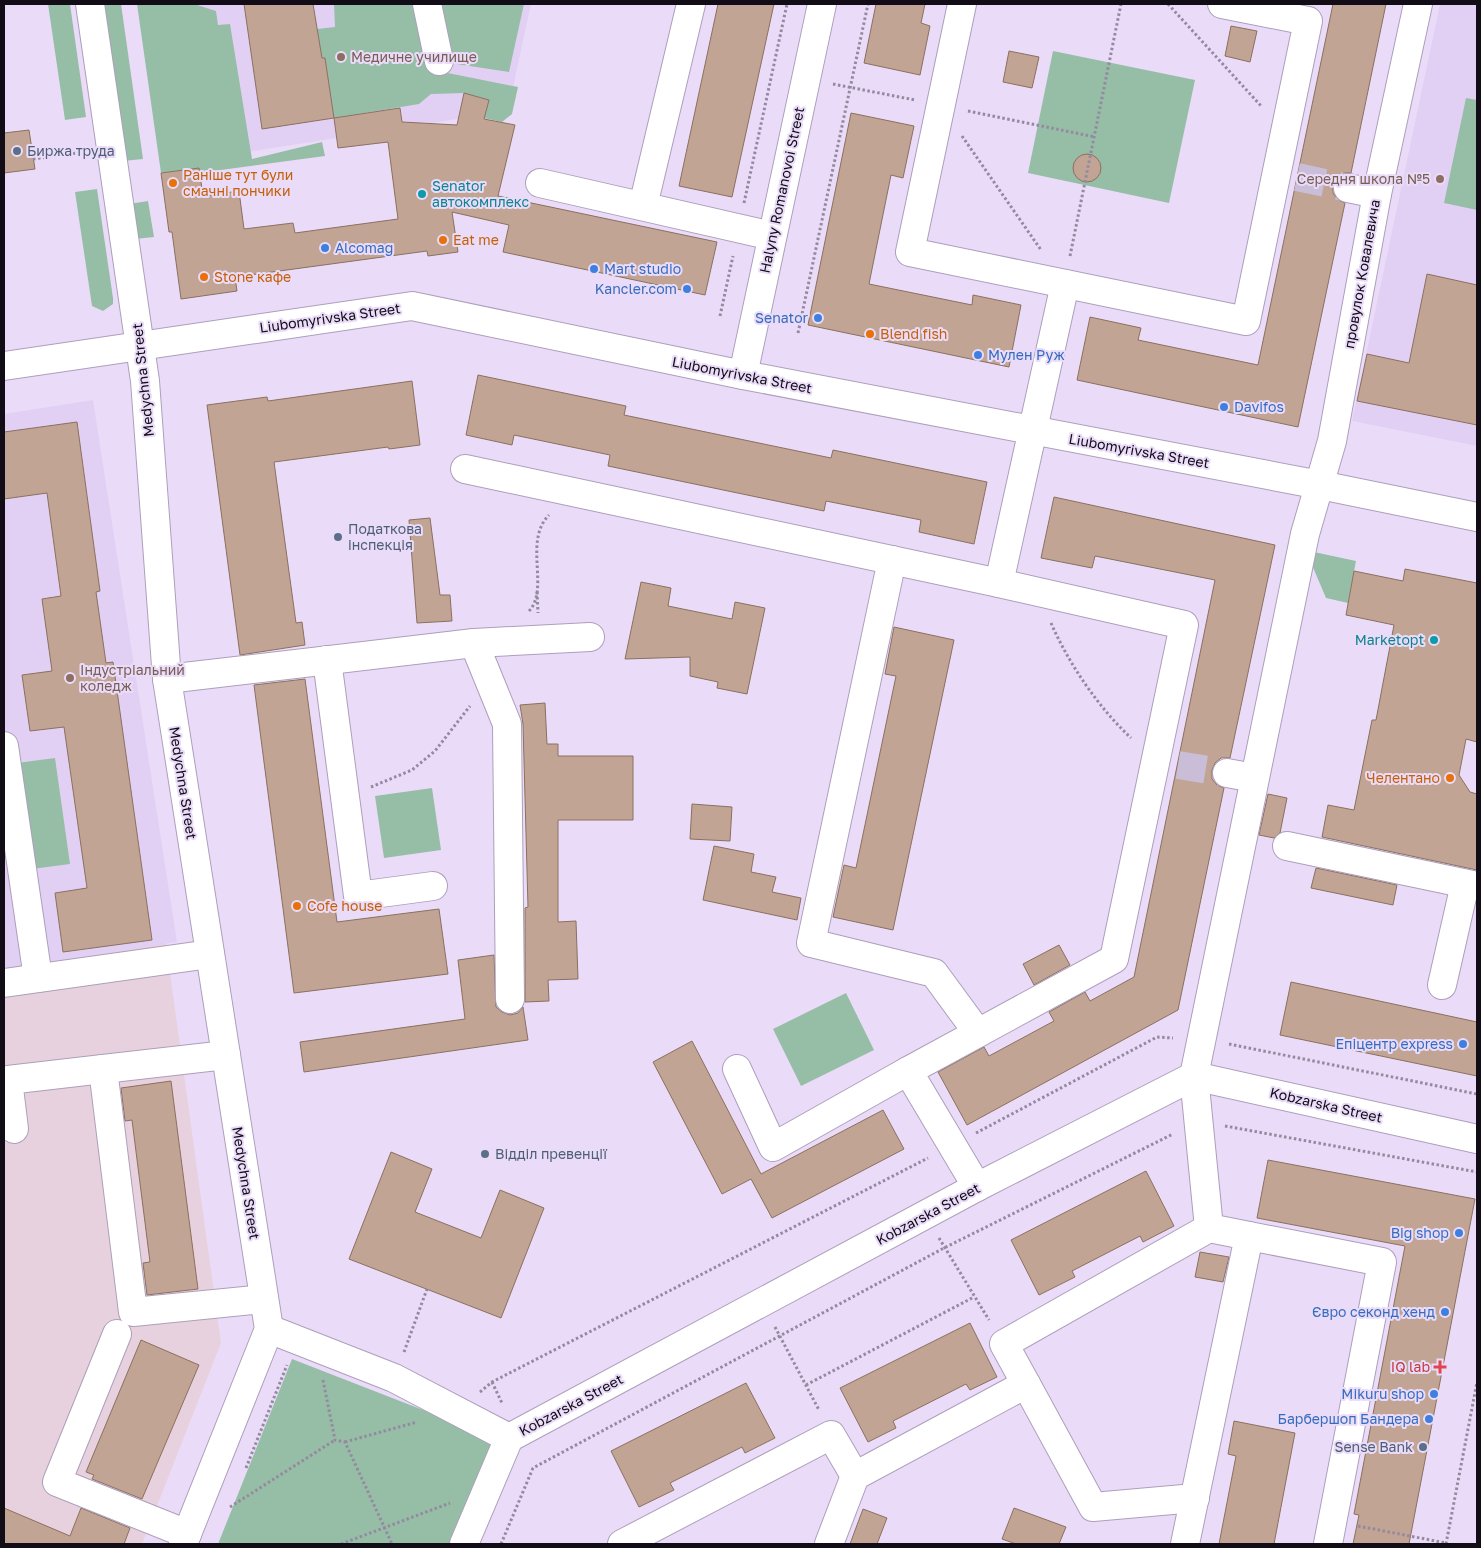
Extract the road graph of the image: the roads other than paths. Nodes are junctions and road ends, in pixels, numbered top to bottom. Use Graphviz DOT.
graph roads {
  1 [pos="90,4"];
  2 [pos="427,4"];
  3 [pos="690,4"];
  4 [pos="822,4"];
  5 [pos="962,4"];
  6 [pos="1222,4"];
  7 [pos="1418,4"];
  8 [pos="439,61"];
  9 [pos="540,183"];
  10 [pos="1348,188"];
  11 [pos="1377,194"];
  12 [pos="643,206"];
  13 [pos="772,236"];
  14 [pos="1065,284"];
  15 [pos="140,345"];
  16 [pos="4,366"];
  17 [pos="742,375"];
  18 [pos="1034,432"];
  19 [pos="465,470"];
  20 [pos="1320,485"];
  21 [pos="1477,517"];
  22 [pos="892,560"];
  23 [pos="999,583"];
  24 [pos="590,637"];
  25 [pos="474,643"];
  26 [pos="327,660"];
  27 [pos="167,679"];
  28 [pos="4,746"];
  29 [pos="1227,773"];
  30 [pos="1254,778"];
  31 [pos="1287,846"];
  32 [pos="1471,885"];
  33 [pos="433,886"];
  34 [pos="210,954"];
  35 [pos="38,978"];
  36 [pos="4,983"];
  37 [pos="1442,985"];
  38 [pos="510,999"];
  39 [pos="978,1033"];
  40 [pos="226,1055"];
  41 [pos="103,1069"];
  42 [pos="737,1069"];
  43 [pos="908,1071"];
  44 [pos="1194,1076"];
  45 [pos="14,1129"];
  46 [pos="1477,1139"];
  47 [pos="977,1187"];
  48 [pos="1209,1228"];
  49 [pos="1249,1236"];
  50 [pos="264,1299"];
  51 [pos="269,1328"];
  52 [pos="116,1334"];
  53 [pos="1026,1384"];
  54 [pos="510,1438"];
  55 [pos="855,1476"];
  56 [pos="1195,1498"];
  57 [pos="1331,1532"];
  58 [pos="185,1539"];
  59 [pos="464,1544"];
  60 [pos="622,1544"];
  61 [pos="829,1544"];
  62 [pos="1185,1544"];
  1 -- 15 [label="street, Medychna Street"];
  2 -- 8 [label="street"];
  3 -- 12 [label="street"];
  4 -- 13 [label="street, Halyny Romanovoi Street"];
  5 -- 14 [label="street"];
  6 -- 14 [label="street"];
  7 -- 11 [label="street, провулок Ковалевича"];
  9 -- 12 [label="street"];
  10 -- 11 [label="street"];
  11 -- 20 [label="street, провулок Ковалевича"];
  12 -- 13 [label="street"];
  13 -- 17 [label="street, Halyny Romanovoi Street"];
  14 -- 18 [label="street"];
  15 -- 16 [label="street, Liubomyrivska Street"];
  15 -- 17 [label="street, Liubomyrivska Street"];
  15 -- 27 [label="street, Medychna Street"];
  17 -- 18 [label="street, Liubomyrivska Street"];
  18 -- 20 [label="street, Liubomyrivska Street"];
  18 -- 23 [label="street"];
  19 -- 22 [label="street"];
  20 -- 21 [label="street, Liubomyrivska Street"];
  20 -- 30 [label="street, провулок Ковалевича"];
  22 -- 23 [label="street"];
  22 -- 39 [label="street"];
  23 -- 39 [label="street"];
  24 -- 25 [label="street"];
  25 -- 26 [label="street"];
  25 -- 38 [label="street"];
  26 -- 27 [label="street"];
  26 -- 33 [label="street"];
  27 -- 34 [label="street, Medychna Street"];
  28 -- 35 [label="street"];
  29 -- 30 [label="street"];
  30 -- 44 [label="street, провулок Ковалевича"];
  31 -- 32 [label="street"];
  32 -- 37 [label="street"];
  34 -- 35 [label="street"];
  34 -- 40 [label="street, Medychna Street"];
  35 -- 36 [label="street"];
  39 -- 43 [label="street"];
  40 -- 41 [label="street"];
  40 -- 50 [label="street, Medychna Street"];
  41 -- 45 [label="street"];
  41 -- 50 [label="street"];
  42 -- 43 [label="street"];
  43 -- 47 [label="street"];
  44 -- 46 [label="street, Kobzarska Street"];
  44 -- 47 [label="street, Kobzarska Street"];
  44 -- 48 [label="street, провулок Ковалевича"];
  47 -- 54 [label="street, Kobzarska Street"];
  48 -- 49 [label="street"];
  48 -- 53 [label="street"];
  49 -- 56 [label="street"];
  49 -- 57 [label="street"];
  50 -- 51 [label="street, Medychna Street"];
  51 -- 54 [label="street"];
  51 -- 58 [label="street"];
  52 -- 58 [label="street"];
  53 -- 55 [label="street"];
  53 -- 56 [label="street"];
  54 -- 59 [label="street, Kobzarska Street"];
  55 -- 60 [label="street"];
  55 -- 61 [label="street"];
  56 -- 62 [label="street"];
}
